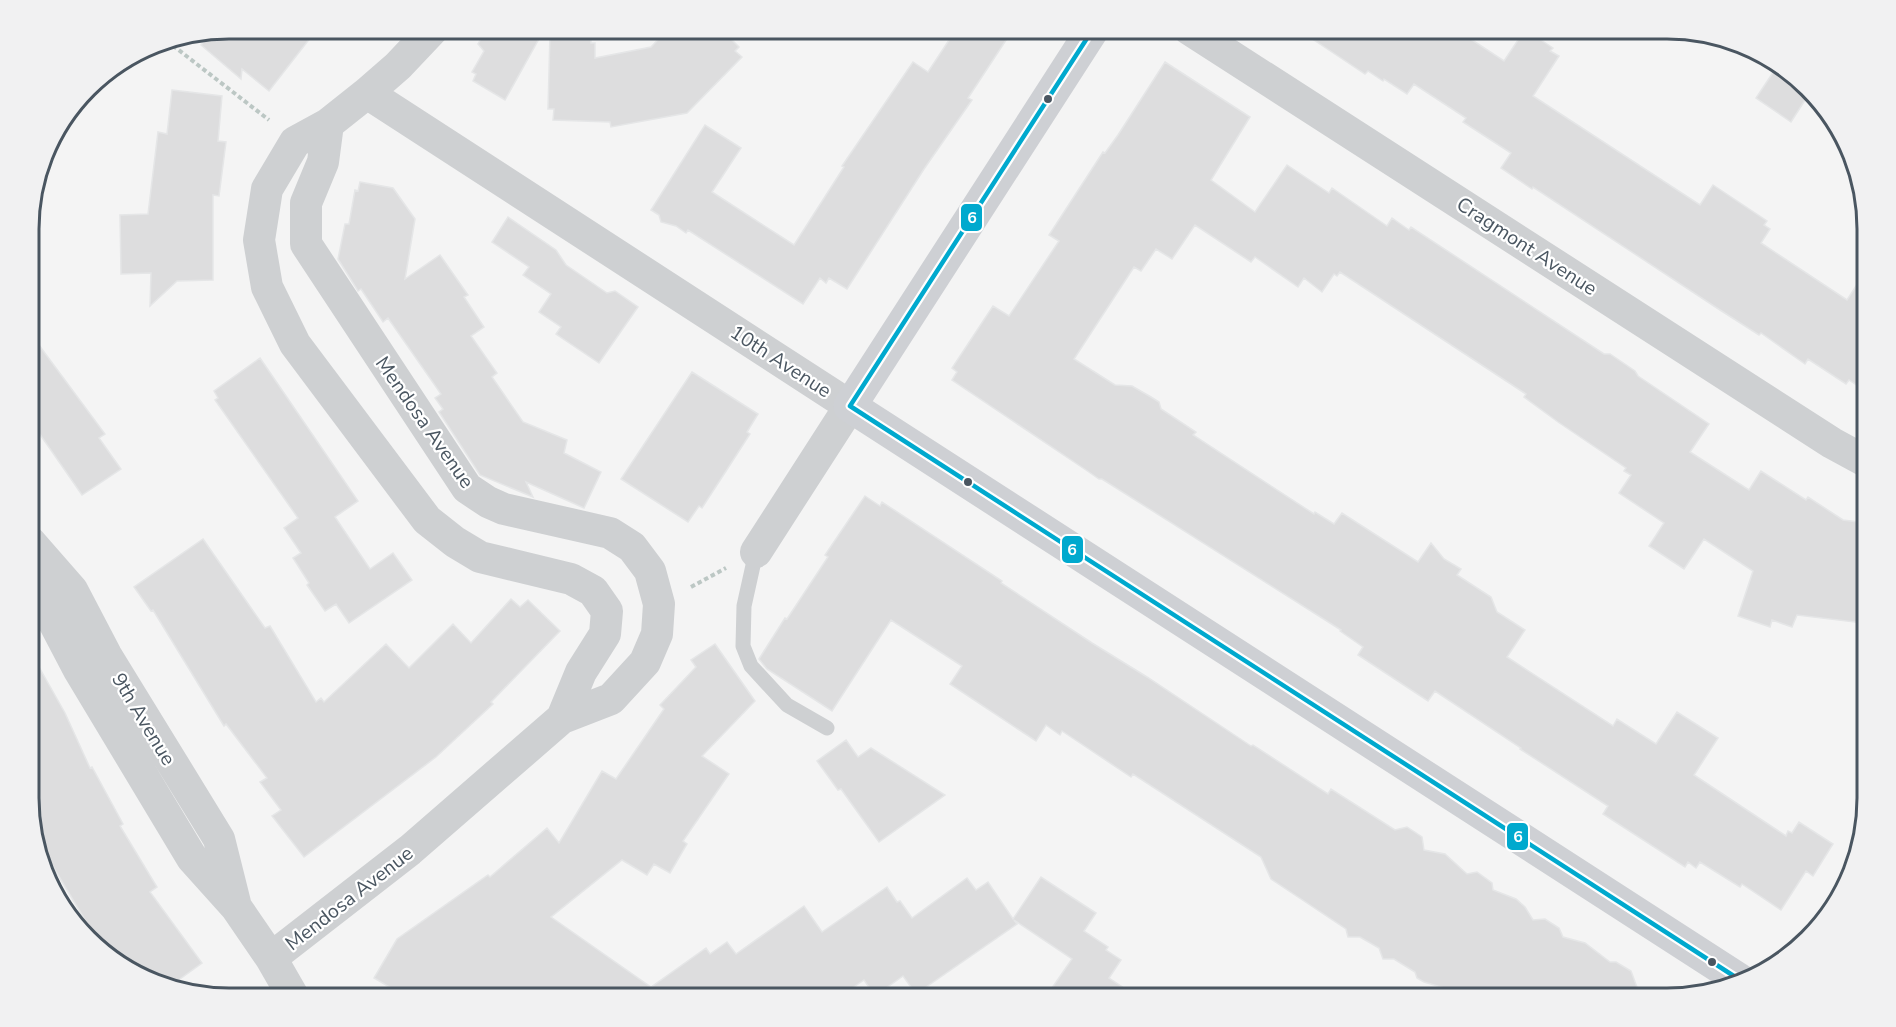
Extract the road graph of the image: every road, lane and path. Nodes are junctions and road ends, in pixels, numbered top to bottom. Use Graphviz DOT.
graph roads {
  1 [pos="423,39"];
  2 [pos="1086,39"];
  3 [pos="1206,39"];
  4 [pos="175,47"];
  5 [pos="367,93"];
  6 [pos="328,124"];
  7 [pos="295,142"];
  8 [pos="850,405"];
  9 [pos="1857,457"];
  10 [pos="39,552"];
  11 [pos="756,552"];
  12 [pos="39,594"];
  13 [pos="659,604"];
  14 [pos="562,718"];
  15 [pos="827,728"];
  16 [pos="236,907"];
  17 [pos="272,958"];
  18 [pos="1733,976"];
  19 [pos="288,988"];
  1 -- 5 [label="street"];
  2 -- 8 [label="street"];
  3 -- 9 [label="street, Cragmont Avenue"];
  4 -- 7 [label="path"];
  5 -- 6 [label="street"];
  5 -- 8 [label="street, 10th Avenue"];
  6 -- 7 [label="street"];
  6 -- 13 [label="street, Mendosa Avenue"];
  7 -- 14 [label="street, Mendosa Avenue"];
  8 -- 11 [label="street"];
  8 -- 18 [label="street, 10th Avenue"];
  10 -- 16 [label="street, 9th Avenue"];
  11 -- 13 [label="path"];
  11 -- 15 [label="lane"];
  12 -- 16 [label="street, 9th Avenue"];
  13 -- 14 [label="street, Mendosa Avenue"];
  14 -- 17 [label="street, Mendosa Avenue"];
  16 -- 17 [label="street, 9th Avenue"];
  17 -- 19 [label="street, 9th Avenue"];
}
